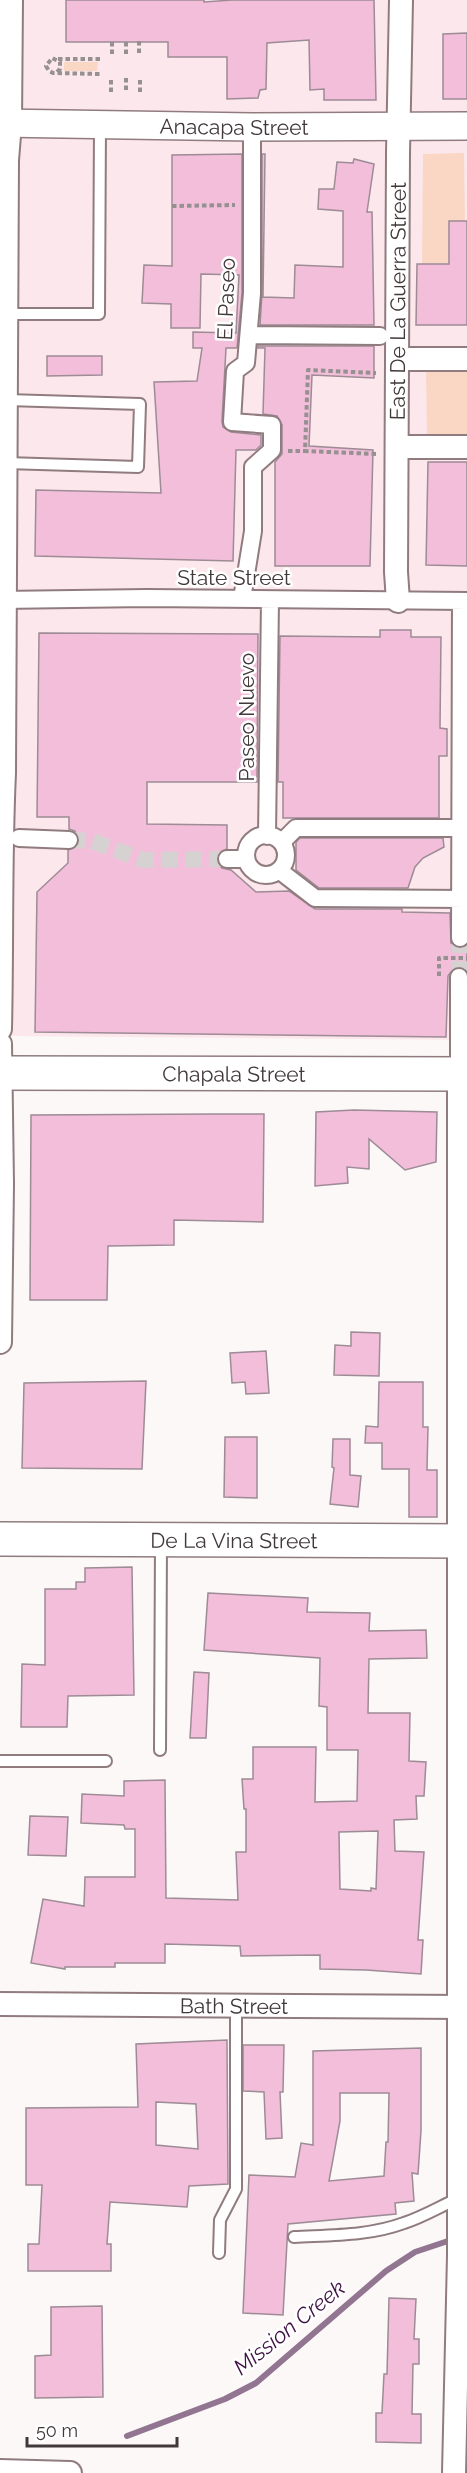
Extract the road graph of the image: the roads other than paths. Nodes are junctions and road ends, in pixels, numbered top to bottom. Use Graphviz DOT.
graph roads {
  1 [pos="11,0"];
  2 [pos="401,0"];
  3 [pos="5,123"];
  4 [pos="100,124"];
  5 [pos="399,126"];
  6 [pos="467,126"];
  7 [pos="252,127"];
  8 [pos="7,314"];
  9 [pos="249,334"];
  10 [pos="380,336"];
  11 [pos="398,358"];
  12 [pos="467,359"];
  13 [pos="3,370"];
  14 [pos="7,400"];
  15 [pos="397,447"];
  16 [pos="467,447"];
  17 [pos="6,463"];
  18 [pos="242,599"];
  19 [pos="3,600"];
  20 [pos="270,600"];
  21 [pos="399,601"];
  22 [pos="464,601"];
  23 [pos="2,773"];
  24 [pos="460,828"];
  25 [pos="19,838"];
  26 [pos="275,839"];
  27 [pos="69,840"];
  28 [pos="227,860"];
  29 [pos="246,860"];
  30 [pos="280,871"];
  31 [pos="463,899"];
  32 [pos="459,938"];
  33 [pos="459,977"];
  34 [pos="0,1029"];
  35 [pos="0,1063"];
  36 [pos="463,1074"];
  37 [pos="0,1342"];
  38 [pos="0,1539"];
  39 [pos="162,1540"];
  40 [pos="463,1541"];
  41 [pos="463,1724"];
  42 [pos="160,1750"];
  43 [pos="0,1761"];
  44 [pos="106,1761"];
  45 [pos="463,1899"];
  46 [pos="0,2004"];
  47 [pos="236,2006"];
  48 [pos="463,2007"];
  49 [pos="459,2203"];
  50 [pos="294,2237"];
  51 [pos="219,2253"];
  52 [pos="0,2471"];
  53 [pos="70,2473"];
  54 [pos="454,2473"];
  1 -- 3 [label="street"];
  2 -- 5 [label="street, East De La Guerra Street"];
  3 -- 4 [label="street, Anacapa Street"];
  3 -- 8 [label="street"];
  4 -- 7 [label="street, Anacapa Street"];
  4 -- 8 [label="lane"];
  5 -- 6 [label="street, Anacapa Street"];
  5 -- 7 [label="street, Anacapa Street"];
  5 -- 11 [label="street, East De La Guerra Street"];
  7 -- 9 [label="street, El Paseo"];
  8 -- 13 [label="street"];
  9 -- 10 [label="street"];
  9 -- 18 [label="street, El Paseo"];
  11 -- 12 [label="street"];
  11 -- 15 [label="street, East De La Guerra Street"];
  13 -- 14 [label="street"];
  14 -- 17 [label="street"];
  14 -- 17 [label="lane"];
  15 -- 16 [label="street"];
  15 -- 21 [label="street, East De La Guerra Street"];
  17 -- 19 [label="street"];
  18 -- 19 [label="street, State Street"];
  18 -- 20 [label="street, State Street"];
  19 -- 23 [label="street"];
  20 -- 21 [label="street, State Street"];
  20 -- 26 [label="street, Paseo Nuevo"];
  21 -- 22 [label="street, State Street"];
  22 -- 24 [label="street"];
  23 -- 34 [label="street"];
  24 -- 26 [label="street"];
  24 -- 31 [label="street"];
  25 -- 27 [label="street"];
  26 -- 29 [label="street"];
  26 -- 30 [label="street, Paseo Nuevo"];
  28 -- 29 [label="street"];
  29 -- 30 [label="street"];
  30 -- 31 [label="street"];
  31 -- 32 [label="street"];
  33 -- 36 [label="street"];
  35 -- 36 [label="main road, Chapala Street"];
  35 -- 37 [label="street"];
  36 -- 40 [label="street"];
  38 -- 39 [label="main road, De La Vina Street"];
  39 -- 40 [label="main road, De La Vina Street"];
  39 -- 42 [label="lane"];
  40 -- 41 [label="street"];
  41 -- 45 [label="street"];
  43 -- 44 [label="lane"];
  45 -- 48 [label="street"];
  46 -- 47 [label="street, Bath Street"];
  47 -- 48 [label="street, Bath Street"];
  47 -- 51 [label="lane"];
  48 -- 49 [label="street"];
  49 -- 50 [label="lane"];
  49 -- 54 [label="street"];
  52 -- 53 [label="street"];
}
